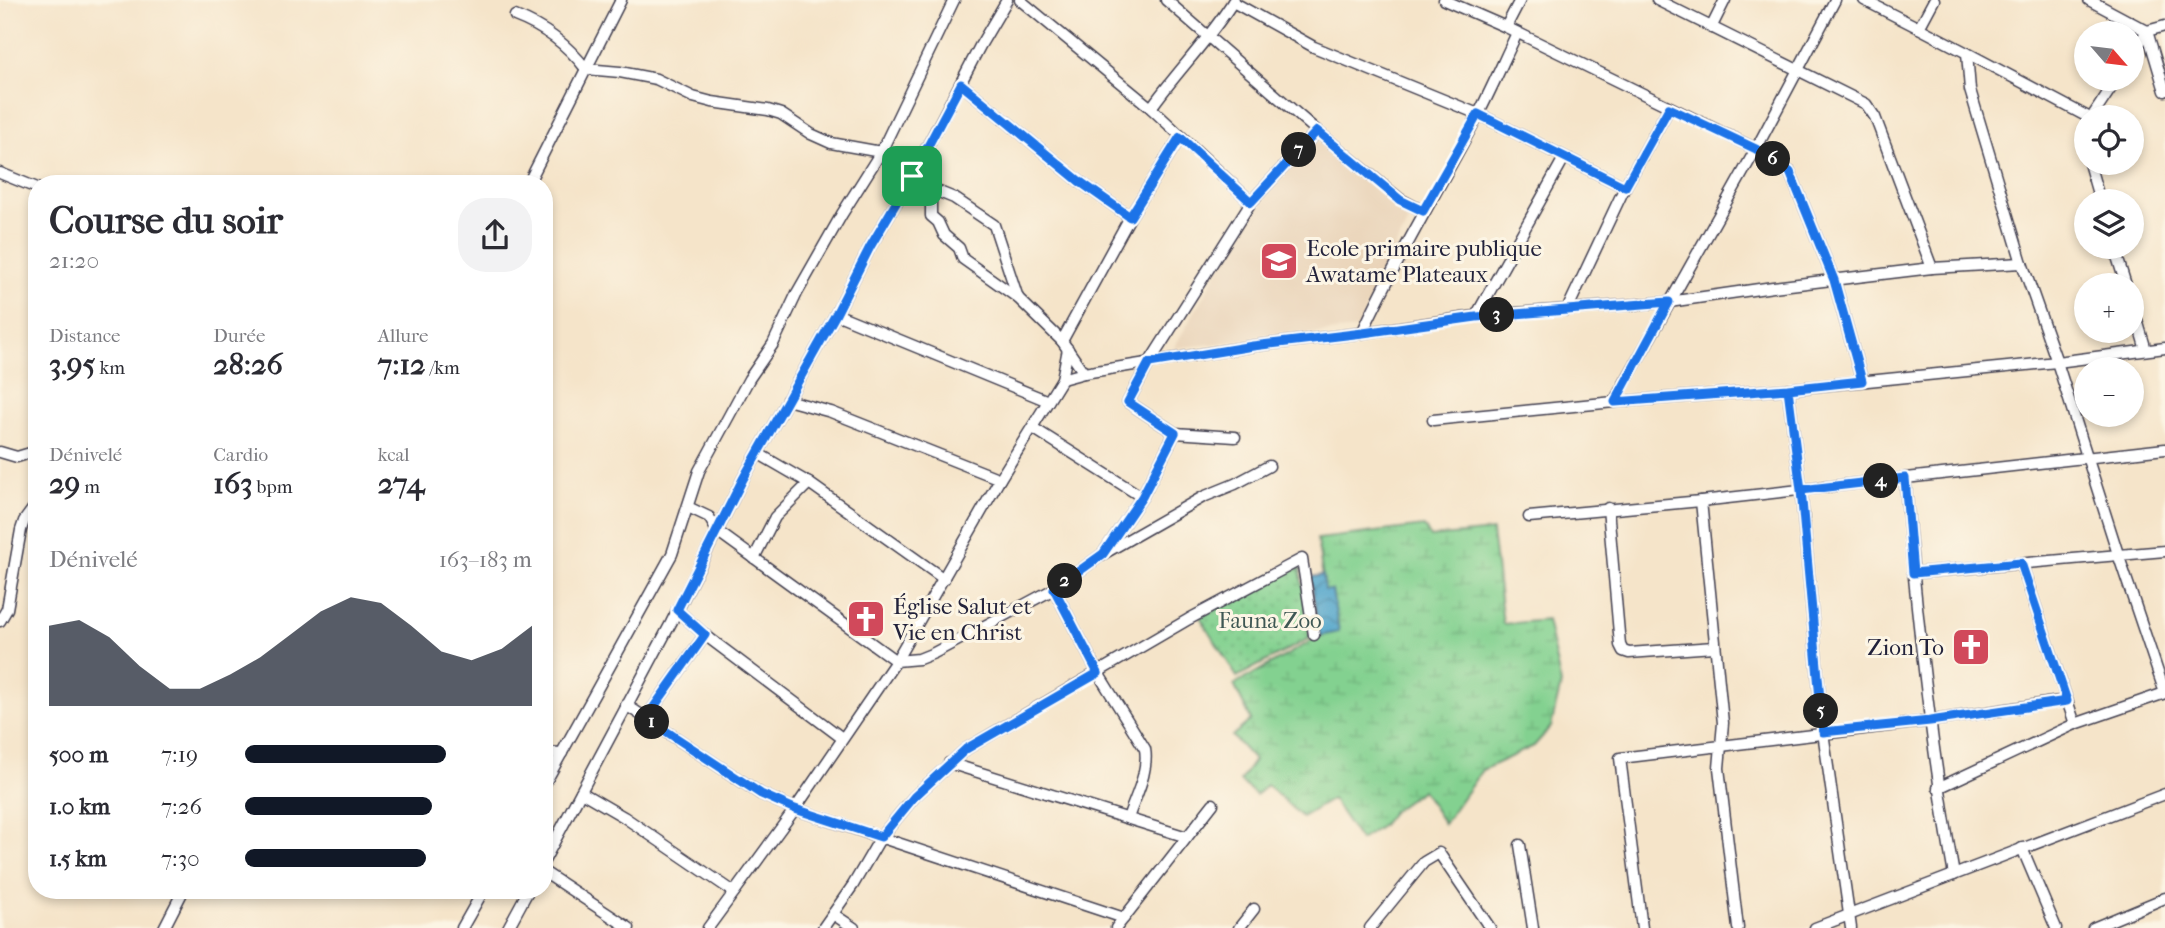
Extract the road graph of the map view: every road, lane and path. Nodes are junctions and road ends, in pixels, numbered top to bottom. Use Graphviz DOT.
graph roads {
  1 [pos="621,0"];
  2 [pos="954,0"];
  3 [pos="1007,0"];
  4 [pos="1020,0"];
  5 [pos="1166,0"];
  6 [pos="1444,0"];
  7 [pos="1520,0"];
  8 [pos="1657,0"];
  9 [pos="1725,0"];
  10 [pos="1835,0"];
  11 [pos="1864,0"];
  12 [pos="1934,0"];
  13 [pos="2089,0"];
  14 [pos="1233,1"];
  15 [pos="2103,3"];
  16 [pos="514,16"];
  17 [pos="2165,26"];
  18 [pos="1506,27"];
  19 [pos="1711,28"];
  20 [pos="1919,28"];
  21 [pos="2147,31"];
  22 [pos="1517,33"];
  23 [pos="2144,36"];
  24 [pos="1207,38"];
  25 [pos="1967,53"];
  26 [pos="586,69"];
  27 [pos="1797,71"];
  28 [pos="961,84"];
  29 [pos="2165,91"];
  30 [pos="1151,108"];
  31 [pos="1669,108"];
  32 [pos="2074,109"];
  33 [pos="1478,114"];
  34 [pos="1317,131"];
  35 [pos="1180,137"];
  36 [pos="1756,149"];
  37 [pos="881,152"];
  38 [pos="1564,158"];
  39 [pos="0,173"];
  40 [pos="533,175"];
  41 [pos="912,176"];
  42 [pos="28,184"];
  43 [pos="1625,187"];
  44 [pos="931,190"];
  45 [pos="1251,202"];
  46 [pos="1423,211"];
  47 [pos="1130,217"];
  48 [pos="2022,263"];
  49 [pos="1932,268"];
  50 [pos="1834,280"];
  51 [pos="1018,298"];
  52 [pos="1669,302"];
  53 [pos="1567,310"];
  54 [pos="836,314"];
  55 [pos="1476,317"];
  56 [pos="1363,333"];
  57 [pos="2144,343"];
  58 [pos="1065,345"];
  59 [pos="2165,348"];
  60 [pos="2146,350"];
  61 [pos="2057,362"];
  62 [pos="1149,363"];
  63 [pos="1084,373"];
  64 [pos="1062,379"];
  65 [pos="1862,381"];
  66 [pos="1788,389"];
  67 [pos="787,400"];
  68 [pos="1048,401"];
  69 [pos="1615,402"];
  70 [pos="1433,420"];
  71 [pos="1032,428"];
  72 [pos="1175,433"];
  73 [pos="1235,436"];
  74 [pos="2165,449"];
  75 [pos="0,452"];
  76 [pos="28,454"];
  77 [pos="759,454"];
  78 [pos="2086,457"];
  79 [pos="1269,466"];
  80 [pos="1905,478"];
  81 [pos="1000,479"];
  82 [pos="809,483"];
  83 [pos="1801,490"];
  84 [pos="1142,497"];
  85 [pos="1701,501"];
  86 [pos="688,507"];
  87 [pos="1608,508"];
  88 [pos="28,515"];
  89 [pos="1529,517"];
  90 [pos="717,531"];
  91 [pos="2165,551"];
  92 [pos="1103,554"];
  93 [pos="2118,554"];
  94 [pos="754,558"];
  95 [pos="2021,563"];
  96 [pos="1913,573"];
  97 [pos="944,579"];
  98 [pos="1054,589"];
  99 [pos="677,610"];
  100 [pos="0,621"];
  101 [pos="705,635"];
  102 [pos="1314,635"];
  103 [pos="1714,647"];
  104 [pos="895,661"];
  105 [pos="1098,673"];
  106 [pos="2165,693"];
  107 [pos="2067,701"];
  108 [pos="626,705"];
  109 [pos="646,718"];
  110 [pos="1930,721"];
  111 [pos="2075,724"];
  112 [pos="1823,732"];
  113 [pos="842,738"];
  114 [pos="1720,744"];
  115 [pos="553,752"];
  116 [pos="562,753"];
  117 [pos="949,762"];
  118 [pos="553,769"];
  119 [pos="1938,788"];
  120 [pos="581,792"];
  121 [pos="2165,794"];
  122 [pos="1213,804"];
  123 [pos="795,809"];
  124 [pos="1128,818"];
  125 [pos="881,837"];
  126 [pos="1187,837"];
  127 [pos="553,844"];
  128 [pos="1520,845"];
  129 [pos="2022,848"];
  130 [pos="1954,875"];
  131 [pos="553,878"];
  132 [pos="734,892"];
  133 [pos="2165,898"];
  134 [pos="179,899"];
  135 [pos="478,899"];
  136 [pos="524,899"];
  137 [pos="1254,909"];
  138 [pos="834,914"];
  139 [pos="1850,914"];
  140 [pos="1124,918"];
  141 [pos="164,928"];
  142 [pos="461,928"];
  143 [pos="508,928"];
  144 [pos="629,928"];
  145 [pos="708,928"];
  146 [pos="823,928"];
  147 [pos="854,928"];
  148 [pos="1116,928"];
  149 [pos="1239,928"];
  150 [pos="1370,928"];
  151 [pos="1490,928"];
  152 [pos="1533,928"];
  153 [pos="1642,928"];
  154 [pos="1738,928"];
  155 [pos="1815,928"];
  156 [pos="1851,928"];
  157 [pos="2056,928"];
  158 [pos="2092,928"];
  1 -- 26 [label="street"];
  2 -- 37 [label="street"];
  3 -- 28 [label="street"];
  4 -- 30 [label="street"];
  5 -- 24 [label="street"];
  6 -- 18 [label="street"];
  7 -- 18 [label="street"];
  8 -- 19 [label="street"];
  9 -- 19 [label="street"];
  10 -- 27 [label="street"];
  11 -- 20 [label="street"];
  12 -- 20 [label="street"];
  13 -- 15 [label="street"];
  14 -- 24 [label="street"];
  14 -- 33 [label="street"];
  15 -- 21 [label="street"];
  16 -- 26 [label="street"];
  17 -- 21 [label="street"];
  18 -- 22 [label="street"];
  19 -- 27 [label="street"];
  20 -- 25 [label="street"];
  21 -- 23 [label="street"];
  21 -- 29 [label="street"];
  22 -- 31 [label="street"];
  22 -- 33 [label="street"];
  24 -- 30 [label="street"];
  24 -- 34 [label="street"];
  25 -- 32 [label="street"];
  25 -- 48 [label="street"];
  26 -- 37 [label="street"];
  26 -- 40 [label="street"];
  27 -- 36 [label="street"];
  27 -- 49 [label="street"];
  28 -- 41 [label="street"];
  28 -- 47 [label="street"];
  30 -- 35 [label="street"];
  31 -- 36 [label="street"];
  31 -- 43 [label="street"];
  33 -- 38 [label="street"];
  33 -- 46 [label="street"];
  34 -- 45 [label="street"];
  34 -- 46 [label="street"];
  35 -- 45 [label="street"];
  35 -- 47 [label="street"];
  36 -- 50 [label="street"];
  36 -- 52 [label="street"];
  37 -- 41 [label="street"];
  37 -- 86 [label="street"];
  38 -- 43 [label="street"];
  38 -- 55 [label="street"];
  39 -- 42 [label="street"];
  41 -- 44 [label="street"];
  41 -- 54 [label="street"];
  43 -- 53 [label="street"];
  44 -- 51 [label="street"];
  44 -- 51 [label="street"];
  45 -- 62 [label="street"];
  46 -- 56 [label="street"];
  47 -- 58 [label="street"];
  48 -- 49 [label="street"];
  48 -- 61 [label="street"];
  49 -- 50 [label="street"];
  50 -- 52 [label="street"];
  50 -- 65 [label="street"];
  51 -- 58 [label="street"];
  52 -- 53 [label="street"];
  52 -- 69 [label="street"];
  53 -- 55 [label="street"];
  54 -- 67 [label="street"];
  54 -- 68 [label="street"];
  55 -- 56 [label="street"];
  56 -- 62 [label="street"];
  57 -- 60 [label="street"];
  58 -- 63 [label="street"];
  58 -- 64 [label="street"];
  59 -- 60 [label="street"];
  60 -- 61 [label="street"];
  61 -- 65 [label="street"];
  61 -- 78 [label="street"];
  62 -- 63 [label="street"];
  62 -- 72 [label="street"];
  63 -- 64 [label="street"];
  64 -- 68 [label="street"];
  65 -- 66 [label="street"];
  66 -- 69 [label="street"];
  66 -- 83 [label="street"];
  67 -- 77 [label="street"];
  67 -- 81 [label="street"];
  68 -- 71 [label="street"];
  69 -- 70 [label="street"];
  71 -- 81 [label="street"];
  71 -- 84 [label="street"];
  72 -- 73 [label="street"];
  72 -- 84 [label="street"];
  74 -- 78 [label="street"];
  75 -- 76 [label="street"];
  77 -- 82 [label="street"];
  77 -- 90 [label="street"];
  78 -- 80 [label="street"];
  78 -- 93 [label="street"];
  79 -- 92 [label="street"];
  80 -- 83 [label="street"];
  80 -- 96 [label="street"];
  81 -- 97 [label="street"];
  82 -- 94 [label="street"];
  82 -- 97 [label="street"];
  83 -- 85 [label="street"];
  83 -- 112 [label="street"];
  84 -- 92 [label="street"];
  85 -- 87 [label="street"];
  85 -- 103 [label="street"];
  86 -- 90 [label="street"];
  86 -- 116 [label="street"];
  87 -- 89 [label="street"];
  87 -- 103 [label="street"];
  88 -- 100 [label="street"];
  90 -- 94 [label="street"];
  90 -- 99 [label="street"];
  91 -- 93 [label="street"];
  92 -- 98 [label="street"];
  93 -- 95 [label="street"];
  93 -- 106 [label="street"];
  94 -- 104 [label="street"];
  95 -- 96 [label="street"];
  95 -- 107 [label="street"];
  96 -- 110 [label="street"];
  97 -- 104 [label="street"];
  98 -- 104 [label="street"];
  98 -- 105 [label="street"];
  99 -- 101 [label="street"];
  99 -- 108 [label="street"];
  101 -- 109 [label="street"];
  101 -- 113 [label="street"];
  102 -- 105 [label="street"];
  103 -- 114 [label="street"];
  104 -- 113 [label="street"];
  105 -- 117 [label="street"];
  105 -- 124 [label="street"];
  106 -- 111 [label="street"];
  107 -- 110 [label="street"];
  107 -- 111 [label="street"];
  108 -- 109 [label="street"];
  108 -- 120 [label="street"];
  109 -- 123 [label="street"];
  110 -- 112 [label="street"];
  110 -- 119 [label="street"];
  111 -- 119 [label="street"];
  112 -- 114 [label="street"];
  112 -- 139 [label="street"];
  113 -- 123 [label="street"];
  114 -- 153 [label="street"];
  114 -- 154 [label="street"];
  115 -- 116 [label="street"];
  116 -- 118 [label="street"];
  117 -- 124 [label="street"];
  117 -- 125 [label="street"];
  119 -- 130 [label="street"];
  120 -- 127 [label="street"];
  120 -- 132 [label="street"];
  121 -- 129 [label="street"];
  122 -- 126 [label="street"];
  123 -- 125 [label="street"];
  123 -- 132 [label="street"];
  124 -- 126 [label="street"];
  125 -- 138 [label="street"];
  125 -- 140 [label="street"];
  126 -- 140 [label="street"];
  128 -- 152 [label="street"];
  129 -- 130 [label="street"];
  129 -- 157 [label="street"];
  130 -- 139 [label="street"];
  131 -- 144 [label="street"];
  132 -- 145 [label="street"];
  133 -- 158 [label="street"];
  134 -- 141 [label="street"];
  135 -- 142 [label="street"];
  136 -- 143 [label="street"];
  137 -- 149 [label="street"];
  138 -- 146 [label="street"];
  138 -- 147 [label="street"];
  139 -- 155 [label="street"];
  139 -- 156 [label="street"];
  140 -- 148 [label="street"];
  150 -- 151 [label="street"];
}
